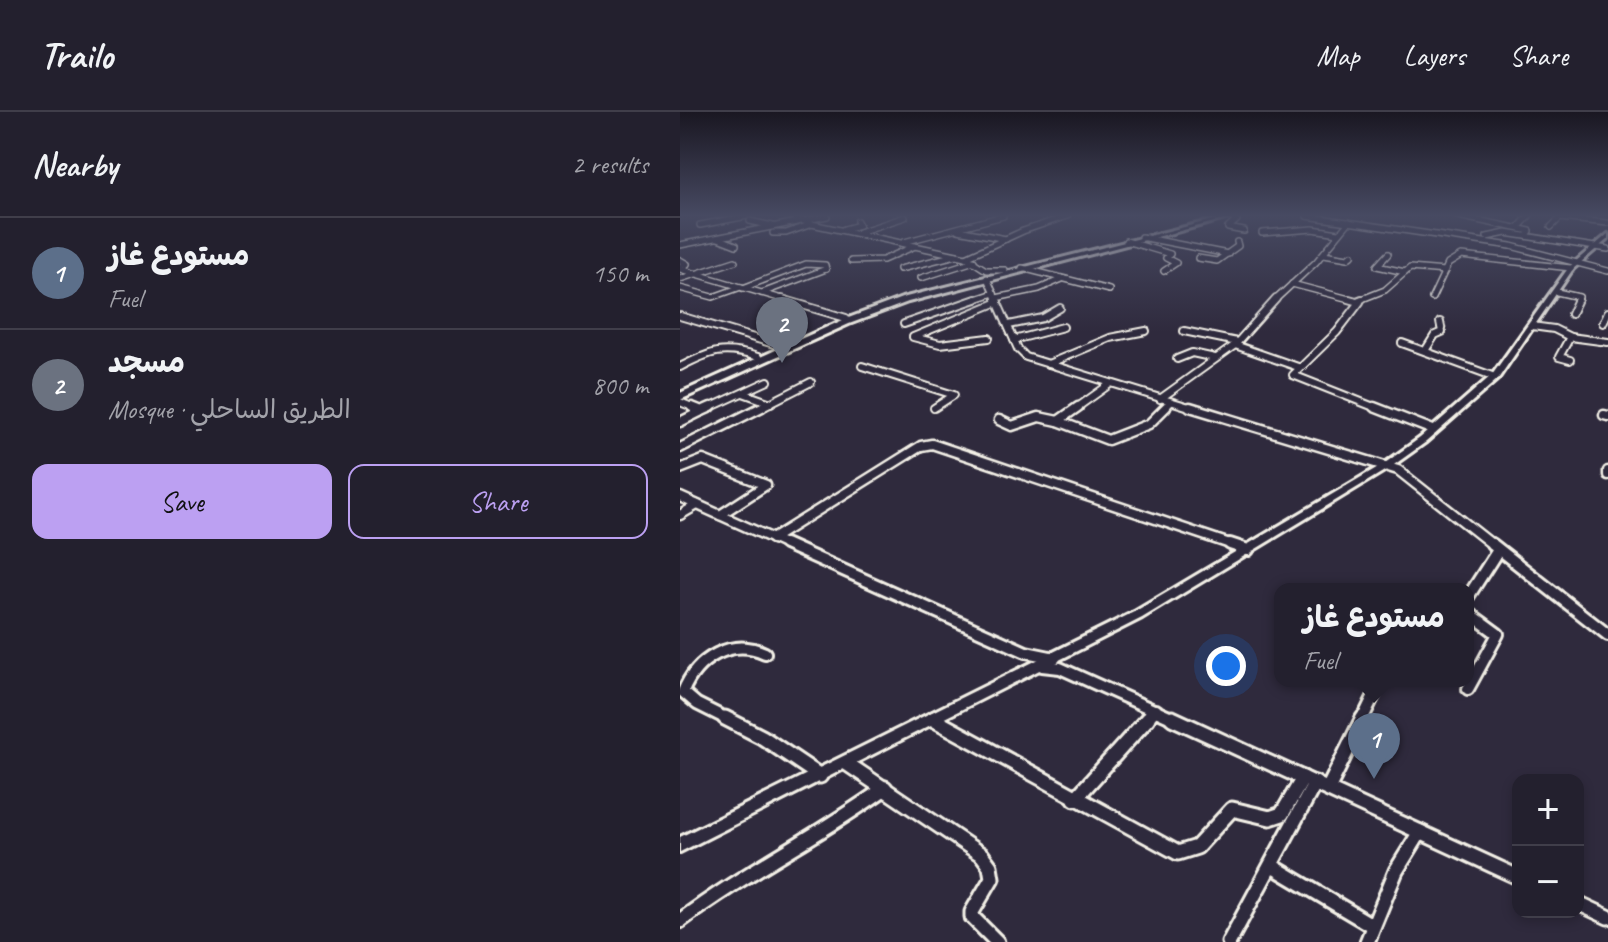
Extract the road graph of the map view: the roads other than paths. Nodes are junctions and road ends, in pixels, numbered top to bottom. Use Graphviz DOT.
graph roads {
  1 [pos="1388,254"];
  2 [pos="895,255"];
  3 [pos="956,255"];
  4 [pos="971,255"];
  5 [pos="1068,255"];
  6 [pos="1073,255"];
  7 [pos="1169,255"];
  8 [pos="1227,255"];
  9 [pos="1323,255"];
  10 [pos="1328,255"];
  11 [pos="1352,255"];
  12 [pos="1540,255"];
  13 [pos="1587,255"];
  14 [pos="966,257"];
  15 [pos="1198,258"];
  16 [pos="735,261"];
  17 [pos="851,261"];
  18 [pos="974,261"];
  19 [pos="680,265"];
  20 [pos="1574,265"];
  21 [pos="1549,266"];
  22 [pos="981,268"];
  23 [pos="1022,268"];
  24 [pos="900,269"];
  25 [pos="1005,270"];
  26 [pos="1164,271"];
  27 [pos="1445,271"];
  28 [pos="1608,271"];
  29 [pos="1405,272"];
  30 [pos="697,273"];
  31 [pos="1543,273"];
  32 [pos="921,278"];
  33 [pos="976,278"];
  34 [pos="987,278"];
  35 [pos="1064,278"];
  36 [pos="680,279"];
  37 [pos="1292,284"];
  38 [pos="680,288"];
  39 [pos="742,288"];
  40 [pos="1109,290"];
  41 [pos="1557,292"];
  42 [pos="762,293"];
  43 [pos="996,298"];
  44 [pos="1432,298"];
  45 [pos="1357,301"];
  46 [pos="1060,308"];
  47 [pos="1608,312"];
  48 [pos="1571,314"];
  49 [pos="680,316"];
  50 [pos="846,318"];
  51 [pos="1440,322"];
  52 [pos="1603,323"];
  53 [pos="904,324"];
  54 [pos="1009,325"];
  55 [pos="1532,326"];
  56 [pos="1063,327"];
  57 [pos="1146,331"];
  58 [pos="1184,331"];
  59 [pos="1570,337"];
  60 [pos="989,338"];
  61 [pos="1014,340"];
  62 [pos="1608,342"];
  63 [pos="1236,343"];
  64 [pos="1402,343"];
  65 [pos="781,346"];
  66 [pos="1425,351"];
  67 [pos="758,357"];
  68 [pos="1215,358"];
  69 [pos="1177,359"];
  70 [pos="1570,360"];
  71 [pos="1048,364"];
  72 [pos="862,366"];
  73 [pos="680,367"];
  74 [pos="1298,367"];
  75 [pos="1495,377"];
  76 [pos="768,381"];
  77 [pos="811,382"];
  78 [pos="1110,384"];
  79 [pos="743,393"];
  80 [pos="680,397"];
  81 [pos="1160,399"];
  82 [pos="1171,402"];
  83 [pos="771,403"];
  84 [pos="934,408"];
  85 [pos="702,411"];
  86 [pos="999,420"];
  87 [pos="1058,421"];
  88 [pos="680,422"];
  89 [pos="1433,430"];
  90 [pos="680,448"];
  91 [pos="1388,465"];
  92 [pos="680,469"];
  93 [pos="680,497"];
  94 [pos="697,505"];
  95 [pos="680,515"];
  96 [pos="720,515"];
  97 [pos="772,539"];
  98 [pos="1248,550"];
  99 [pos="1498,550"];
  100 [pos="1474,588"];
  101 [pos="1474,616"];
  102 [pos="1608,635"];
  103 [pos="1026,652"];
  104 [pos="765,653"];
  105 [pos="1058,658"];
  106 [pos="1042,666"];
  107 [pos="1019,677"];
  108 [pos="1474,678"];
  109 [pos="1377,687"];
  110 [pos="1156,710"];
  111 [pos="933,719"];
  112 [pos="846,763"];
  113 [pos="820,776"];
  114 [pos="1315,783"];
  115 [pos="885,788"];
  116 [pos="1075,799"];
  117 [pos="1420,832"];
  118 [pos="680,845"];
  119 [pos="1272,866"];
  120 [pos="1512,874"];
  121 [pos="1584,906"];
  122 [pos="1608,917"];
  123 [pos="680,921"];
  124 [pos="1373,926"];
  125 [pos="997,942"];
  126 [pos="1229,942"];
  127 [pos="1367,942"];
  1 -- 29 [label="street"];
  2 -- 17 [label="street"];
  3 -- 14 [label="street"];
  3 -- 24 [label="street"];
  4 -- 14 [label="street"];
  5 -- 25 [label="highway"];
  6 -- 23 [label="highway"];
  7 -- 26 [label="street"];
  8 -- 15 [label="street"];
  9 -- 37 [label="street"];
  10 -- 11 [label="street"];
  12 -- 20 [label="street"];
  13 -- 20 [label="main road"];
  14 -- 18 [label="street"];
  16 -- 30 [label="street"];
  18 -- 22 [label="street"];
  18 -- 32 [label="street"];
  19 -- 30 [label="street"];
  20 -- 21 [label="street"];
  20 -- 28 [label="street"];
  20 -- 41 [label="main road"];
  21 -- 27 [label="street"];
  21 -- 31 [label="street"];
  22 -- 25 [label="street"];
  22 -- 33 [label="street"];
  23 -- 34 [label="highway"];
  23 -- 35 [label="street"];
  25 -- 33 [label="highway"];
  27 -- 29 [label="street"];
  27 -- 44 [label="street"];
  29 -- 45 [label="street"];
  30 -- 36 [label="street"];
  30 -- 39 [label="street"];
  33 -- 50 [label="highway"];
  34 -- 43 [label="street"];
  34 -- 80 [label="highway"];
  35 -- 40 [label="street"];
  35 -- 43 [label="street"];
  37 -- 45 [label="street"];
  37 -- 63 [label="street"];
  38 -- 39 [label="street"];
  39 -- 42 [label="street"];
  39 -- 42 [label="street"];
  41 -- 48 [label="street"];
  41 -- 55 [label="main road"];
  42 -- 50 [label="street"];
  43 -- 53 [label="street"];
  43 -- 54 [label="street"];
  43 -- 60 [label="street"];
  45 -- 74 [label="street"];
  46 -- 54 [label="street"];
  47 -- 52 [label="street"];
  49 -- 65 [label="street"];
  50 -- 65 [label="highway"];
  51 -- 66 [label="street"];
  54 -- 61 [label="street"];
  55 -- 59 [label="street"];
  55 -- 75 [label="main road"];
  56 -- 61 [label="street"];
  57 -- 71 [label="street"];
  58 -- 63 [label="street"];
  59 -- 62 [label="street"];
  59 -- 70 [label="street"];
  61 -- 71 [label="street"];
  63 -- 68 [label="street"];
  63 -- 74 [label="street"];
  64 -- 66 [label="street"];
  65 -- 67 [label="highway"];
  66 -- 75 [label="street"];
  67 -- 73 [label="street"];
  67 -- 80 [label="highway"];
  68 -- 69 [label="street"];
  68 -- 81 [label="street"];
  71 -- 78 [label="street"];
  72 -- 84 [label="street"];
  74 -- 89 [label="street"];
  75 -- 89 [label="main road"];
  76 -- 79 [label="street"];
  77 -- 83 [label="street"];
  78 -- 81 [label="street"];
  78 -- 87 [label="street"];
  79 -- 83 [label="street"];
  79 -- 85 [label="street"];
  80 -- 85 [label="street"];
  81 -- 82 [label="street"];
  82 -- 87 [label="street"];
  82 -- 91 [label="street"];
  83 -- 90 [label="street"];
  85 -- 88 [label="street"];
  86 -- 87 [label="street"];
  89 -- 91 [label="main road"];
  91 -- 98 [label="main road"];
  91 -- 99 [label="street"];
  92 -- 96 [label="street"];
  93 -- 94 [label="street"];
  94 -- 95 [label="street"];
  94 -- 96 [label="street"];
  96 -- 97 [label="street"];
  97 -- 98 [label="street"];
  97 -- 103 [label="street"];
  98 -- 105 [label="main road"];
  99 -- 100 [label="street"];
  99 -- 102 [label="street"];
  101 -- 108 [label="street"];
  103 -- 105 [label="street"];
  103 -- 107 [label="street"];
  104 -- 113 [label="street"];
  105 -- 106 [label="main road"];
  106 -- 107 [label="main road"];
  106 -- 110 [label="street"];
  107 -- 111 [label="main road"];
  109 -- 114 [label="street"];
  110 -- 114 [label="street"];
  110 -- 116 [label="street"];
  111 -- 112 [label="main road"];
  111 -- 116 [label="street"];
  112 -- 113 [label="main road"];
  112 -- 115 [label="street"];
  113 -- 118 [label="main road"];
  114 -- 116 [label="street"];
  114 -- 117 [label="street"];
  114 -- 119 [label="street"];
  115 -- 123 [label="street"];
  115 -- 125 [label="street"];
  117 -- 120 [label="street"];
  117 -- 124 [label="street"];
  119 -- 124 [label="street"];
  119 -- 126 [label="street"];
  121 -- 122 [label="street"];
  124 -- 127 [label="street"];
}
